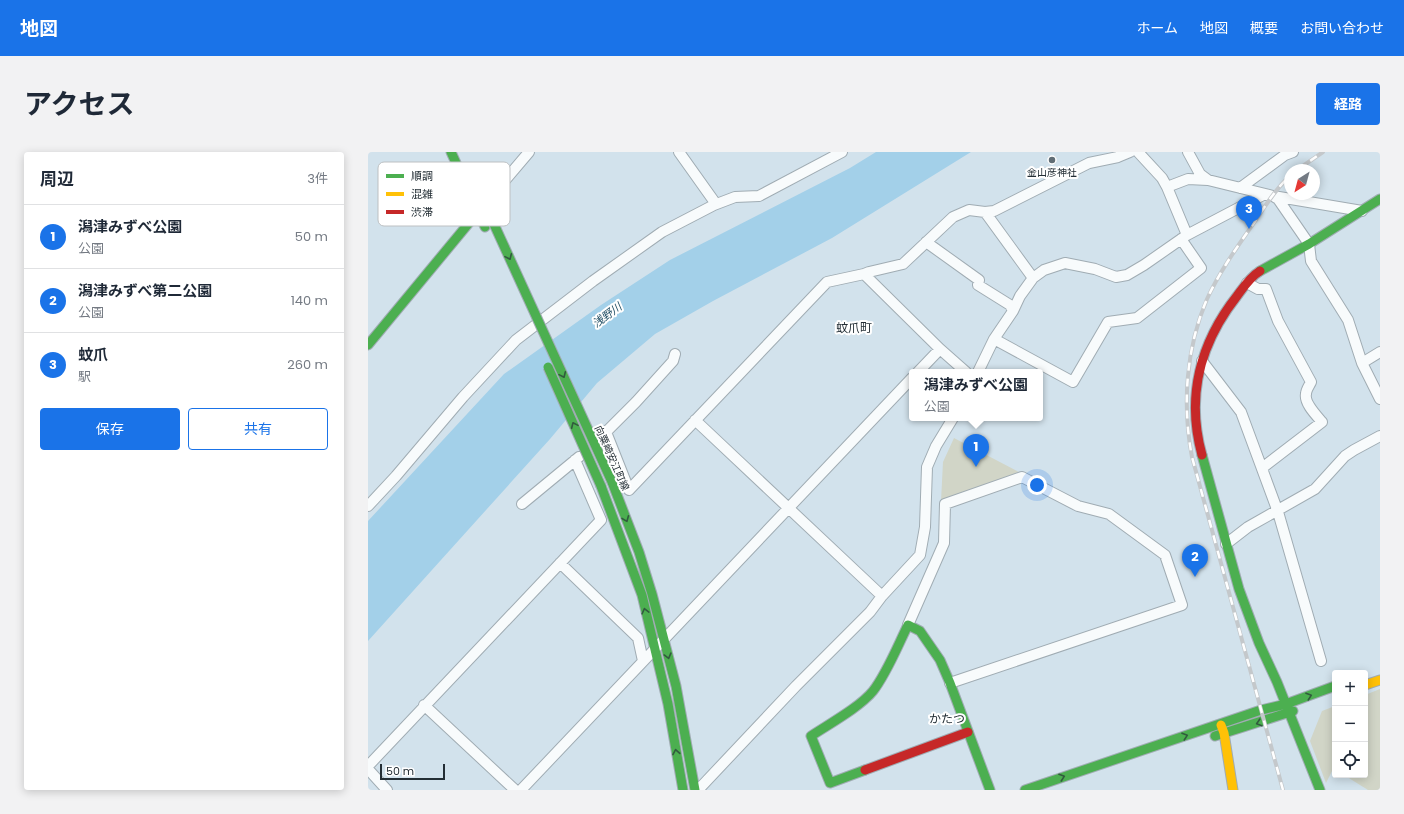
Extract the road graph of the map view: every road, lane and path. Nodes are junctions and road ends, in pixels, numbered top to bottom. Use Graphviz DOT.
graph roads {
  1 [pos="450,152"];
  2 [pos="530,152"];
  3 [pos="679,152"];
  4 [pos="842,152"];
  5 [pos="1130,152"];
  6 [pos="1138,152"];
  7 [pos="1188,152"];
  8 [pos="1293,152"];
  9 [pos="455,162"];
  10 [pos="510,173"];
  11 [pos="1208,180"];
  12 [pos="1166,188"];
  13 [pos="1240,188"];
  14 [pos="1269,195"];
  15 [pos="1379,201"];
  16 [pos="716,204"];
  17 [pos="1362,211"];
  18 [pos="985,212"];
  19 [pos="466,226"];
  20 [pos="484,226"];
  21 [pos="495,226"];
  22 [pos="486,230"];
  23 [pos="1184,237"];
  24 [pos="926,242"];
  25 [pos="1309,244"];
  26 [pos="864,274"];
  27 [pos="1033,278"];
  28 [pos="1247,283"];
  29 [pos="1013,311"];
  30 [pos="527,320"];
  31 [pos="533,335"];
  32 [pos="994,339"];
  33 [pos="368,345"];
  34 [pos="940,349"];
  35 [pos="1380,352"];
  36 [pos="675,354"];
  37 [pos="543,356"];
  38 [pos="1202,361"];
  39 [pos="1362,363"];
  40 [pos="921,369"];
  41 [pos="963,369"];
  42 [pos="979,369"];
  43 [pos="909,381"];
  44 [pos="1380,399"];
  45 [pos="694,420"];
  46 [pos="951,421"];
  47 [pos="606,432"];
  48 [pos="1380,436"];
  49 [pos="575,460"];
  50 [pos="1262,468"];
  51 [pos="522,504"];
  52 [pos="368,506"];
  53 [pos="789,508"];
  54 [pos="1278,509"];
  55 [pos="1226,544"];
  56 [pos="560,563"];
  57 [pos="882,596"];
  58 [pos="908,625"];
  59 [pos="664,641"];
  60 [pos="655,650"];
  61 [pos="644,661"];
  62 [pos="1321,661"];
  63 [pos="1380,671"];
  64 [pos="1368,675"];
  65 [pos="1380,680"];
  66 [pos="950,683"];
  67 [pos="1368,684"];
  68 [pos="1332,687"];
  69 [pos="1332,697"];
  70 [pos="424,705"];
  71 [pos="1288,708"];
  72 [pos="1220,724"];
  73 [pos="968,732"];
  74 [pos="1224,733"];
  75 [pos="1209,738"];
  76 [pos="368,766"];
  77 [pos="368,770"];
  78 [pos="387,790"];
  79 [pos="515,790"];
  80 [pos="521,790"];
  81 [pos="683,790"];
  82 [pos="695,790"];
  83 [pos="698,790"];
  84 [pos="990,790"];
  85 [pos="1025,790"];
  86 [pos="1234,790"];
  87 [pos="1320,790"];
  1 -- 9 [label="street"];
  2 -- 10 [label="street"];
  3 -- 16 [label="street"];
  4 -- 16 [label="street"];
  5 -- 18 [label="street"];
  6 -- 12 [label="street"];
  7 -- 11 [label="street"];
  8 -- 13 [label="street"];
  11 -- 12 [label="street"];
  11 -- 13 [label="street"];
  12 -- 23 [label="street"];
  13 -- 14 [label="street"];
  14 -- 17 [label="street"];
  14 -- 23 [label="street"];
  14 -- 25 [label="street"];
  15 -- 17 [label="street"];
  16 -- 52 [label="street"];
  17 -- 25 [label="street"];
  18 -- 24 [label="street"];
  18 -- 27 [label="street"];
  19 -- 33 [label="street"];
  20 -- 22 [label="street"];
  21 -- 59 [label="street, 向粟崎安江町線, one-way, bridge"];
  23 -- 27 [label="street"];
  23 -- 32 [label="street"];
  24 -- 26 [label="street"];
  24 -- 29 [label="street"];
  25 -- 28 [label="street"];
  25 -- 39 [label="street"];
  26 -- 34 [label="street"];
  26 -- 45 [label="street"];
  27 -- 29 [label="street"];
  28 -- 38 [label="street"];
  28 -- 50 [label="street"];
  29 -- 32 [label="street"];
  30 -- 31 [label="street"];
  32 -- 42 [label="street"];
  34 -- 40 [label="street"];
  34 -- 41 [label="street"];
  35 -- 39 [label="street"];
  36 -- 47 [label="street"];
  60 -- 37 [label="street, one-way, bridge"];
  38 -- 50 [label="street"];
  38 -- 55 [label="street"];
  39 -- 44 [label="street"];
  43 -- 53 [label="street"];
  45 -- 47 [label="street"];
  45 -- 53 [label="street"];
  46 -- 57 [label="street"];
  47 -- 49 [label="street"];
  48 -- 54 [label="street"];
  49 -- 51 [label="street"];
  49 -- 56 [label="street"];
  50 -- 54 [label="street"];
  53 -- 57 [label="street"];
  53 -- 59 [label="street"];
  54 -- 55 [label="street"];
  54 -- 62 [label="street"];
  55 -- 71 [label="street"];
  56 -- 61 [label="street"];
  56 -- 70 [label="street"];
  57 -- 83 [label="street"];
  58 -- 66 [label="street"];
  58 -- 66 [label="street"];
  58 -- 73 [label="street"];
  59 -- 60 [label="street"];
  59 -- 82 [label="street, 向粟崎安江町線, one-way"];
  60 -- 61 [label="street"];
  81 -- 60 [label="street, one-way"];
  61 -- 80 [label="street"];
  63 -- 64 [label="street"];
  65 -- 67 [label="street"];
  66 -- 73 [label="street"];
  71 -- 68 [label="street, one-way"];
  69 -- 71 [label="street"];
  70 -- 76 [label="street"];
  70 -- 79 [label="street"];
  71 -- 72 [label="street"];
  71 -- 74 [label="street, one-way"];
  71 -- 87 [label="street"];
  72 -- 74 [label="street"];
  85 -- 72 [label="street, one-way"];
  73 -- 84 [label="street"];
  74 -- 75 [label="street"];
  74 -- 86 [label="street"];
  77 -- 78 [label="street"];
}
